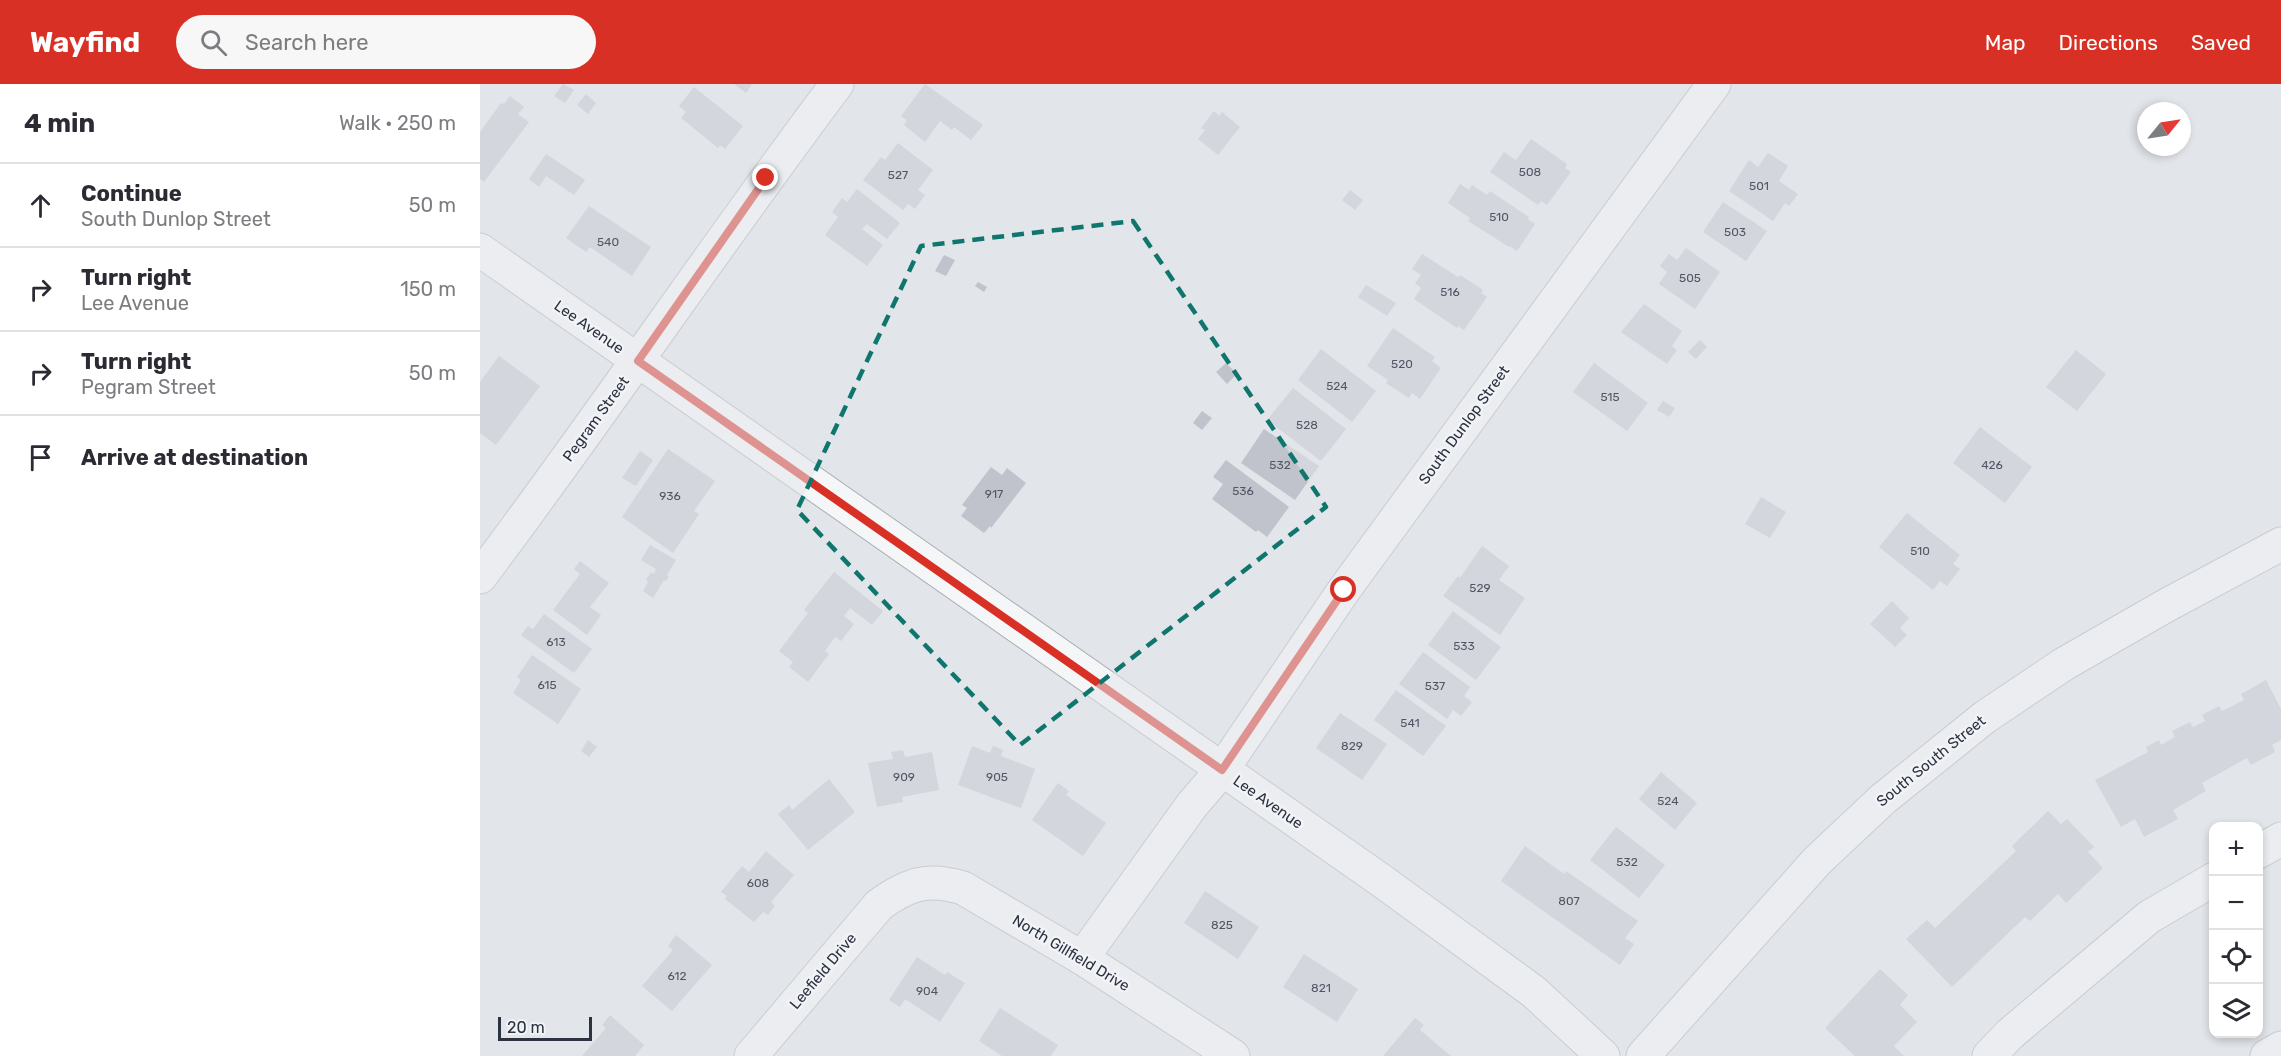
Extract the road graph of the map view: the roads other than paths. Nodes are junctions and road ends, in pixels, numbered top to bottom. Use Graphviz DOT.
graph roads {
  1 [pos="837,84"];
  2 [pos="1714,84"];
  3 [pos="480,250"];
  4 [pos="638,361"];
  5 [pos="2281,544"];
  6 [pos="480,578"];
  7 [pos="1222,770"];
  8 [pos="2281,839"];
  9 [pos="2263,850"];
  10 [pos="2209,882"];
  11 [pos="898,891"];
  12 [pos="1082,958"];
  13 [pos="2281,1048"];
  14 [pos="751,1056"];
  15 [pos="1233,1056"];
  16 [pos="1603,1056"];
  17 [pos="1643,1056"];
  18 [pos="1989,1056"];
  19 [pos="2267,1056"];
  1 -- 4 [label="street, Pegram Street"];
  2 -- 7 [label="street, South Dunlop Street"];
  3 -- 4 [label="street, Lee Avenue"];
  4 -- 6 [label="street, Pegram Street"];
  4 -- 7 [label="street, Lee Avenue"];
  5 -- 17 [label="street, South South Street"];
  7 -- 12 [label="street, South Dunlop Street"];
  7 -- 16 [label="street, Lee Avenue"];
  8 -- 9 [label="street"];
  10 -- 18 [label="street"];
  11 -- 12 [label="street, North Gillfield Drive"];
  11 -- 14 [label="street, Leefield Drive"];
  12 -- 15 [label="street, North Gillfield Drive"];
  13 -- 19 [label="street"];
}
